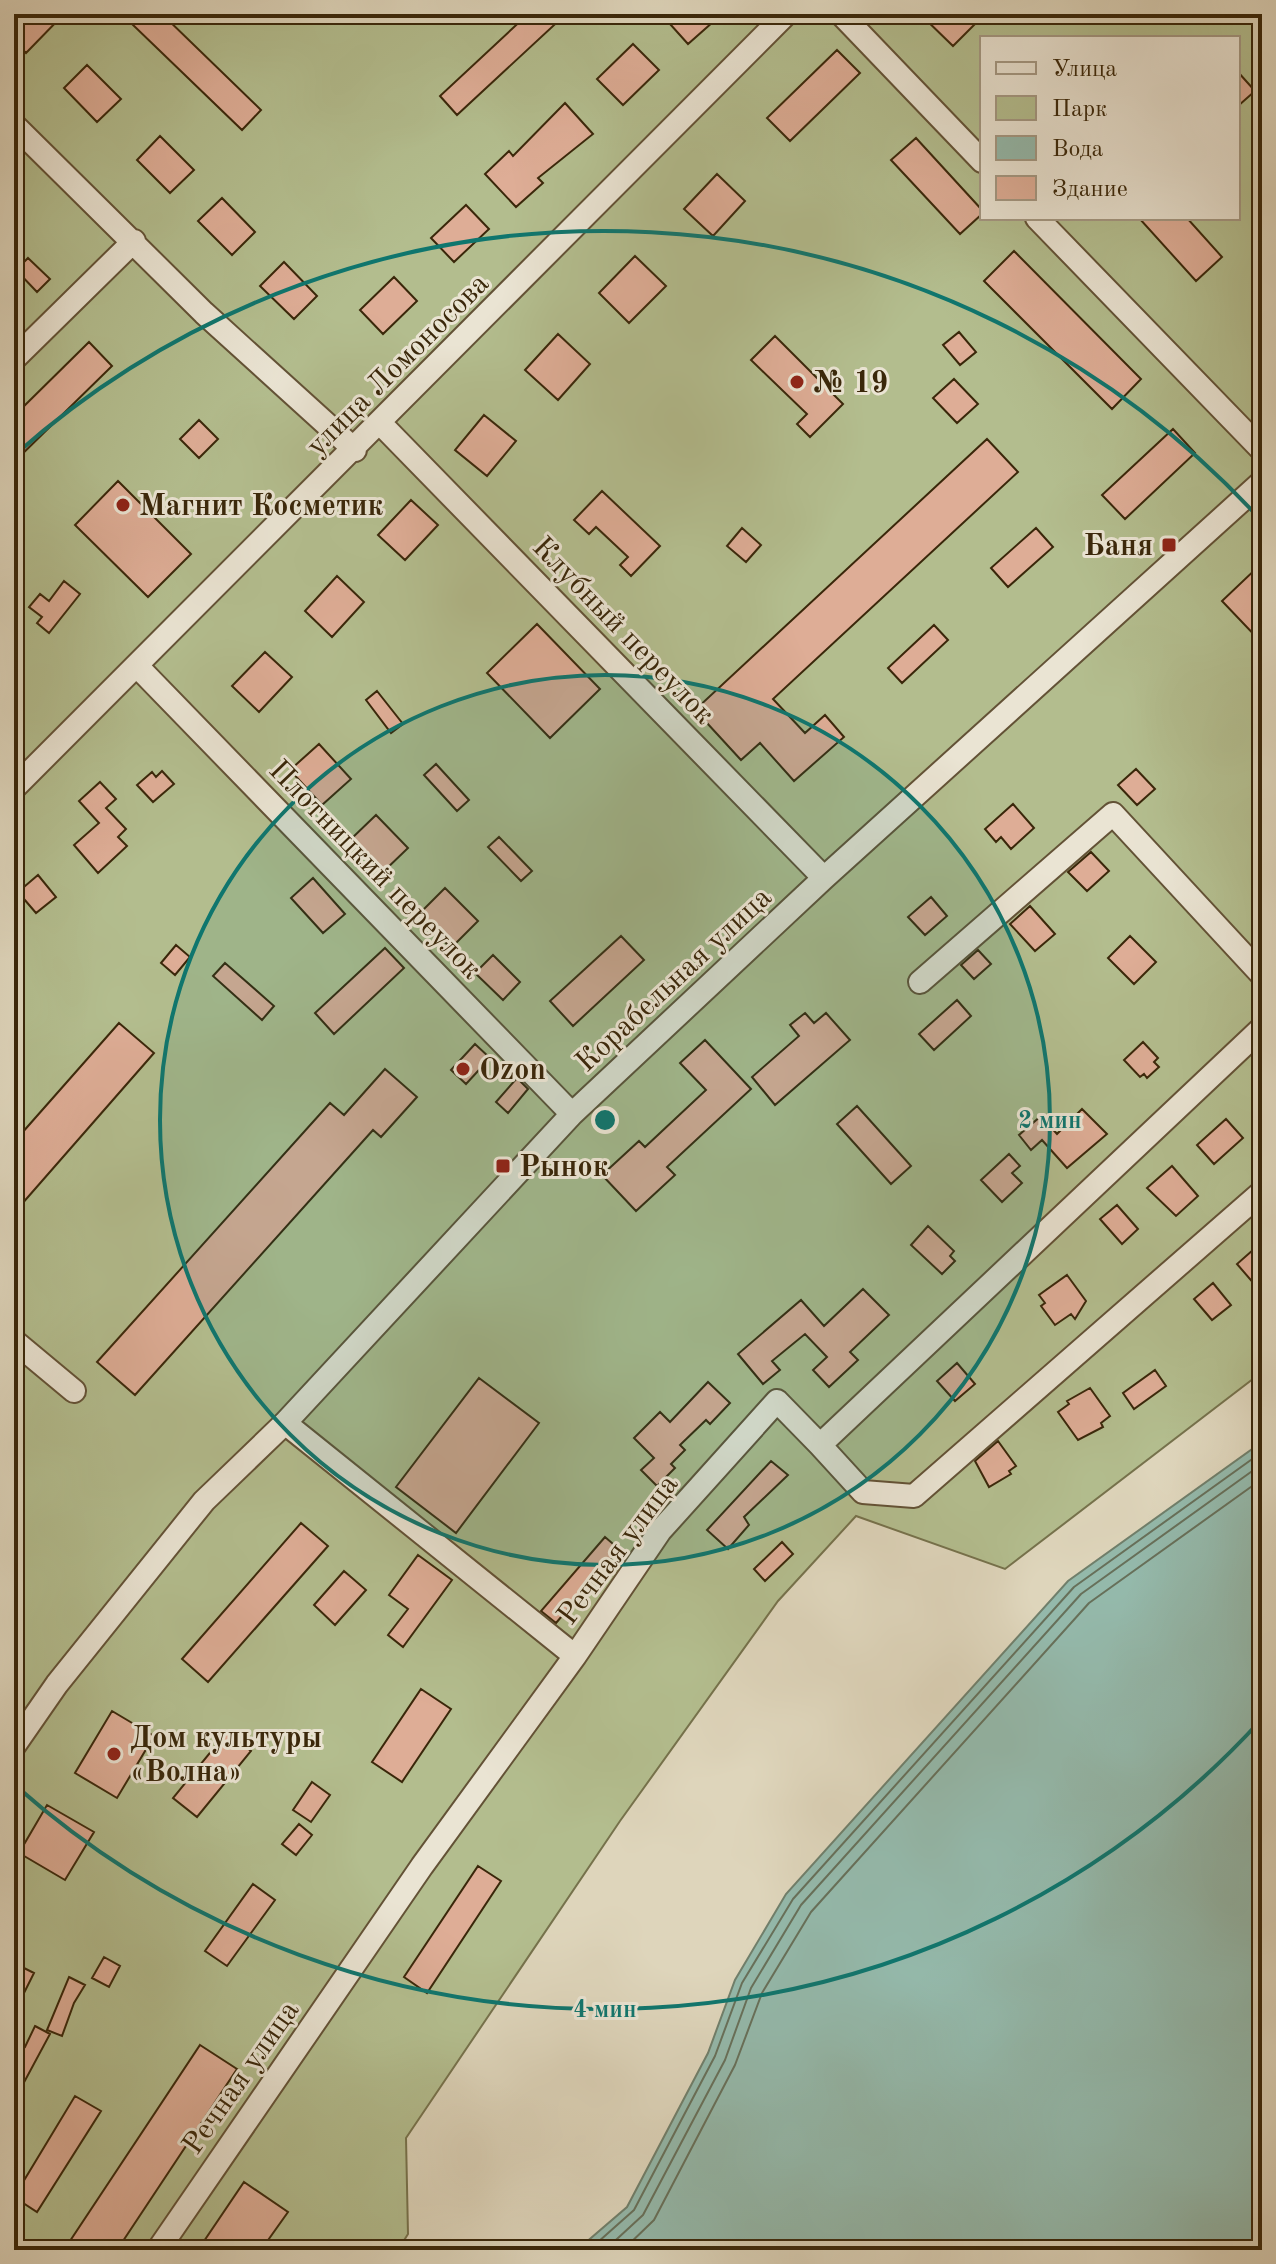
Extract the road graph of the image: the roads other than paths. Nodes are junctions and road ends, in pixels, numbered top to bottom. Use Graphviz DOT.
graph roads {
  1 [pos="786,14"];
  2 [pos="841,14"];
  3 [pos="14,125"];
  4 [pos="980,159"];
  5 [pos="1039,220"];
  6 [pos="134,241"];
  7 [pos="14,359"];
  8 [pos="381,424"];
  9 [pos="355,450"];
  10 [pos="1262,450"];
  11 [pos="1262,482"];
  12 [pos="137,666"];
  13 [pos="14,788"];
  14 [pos="824,878"];
  15 [pos="1262,975"];
  16 [pos="920,982"];
  17 [pos="1262,1028"];
  18 [pos="572,1114"];
  19 [pos="1262,1192"];
  20 [pos="14,1341"];
  21 [pos="74,1391"];
  22 [pos="285,1423"];
  23 [pos="820,1445"];
  24 [pos="575,1656"];
  25 [pos="14,1746"];
  26 [pos="158,2250"];
  1 -- 8 [label="street, улица Ломоносова"];
  2 -- 4 [label="street"];
  3 -- 6 [label="street"];
  5 -- 10 [label="street"];
  6 -- 7 [label="street"];
  6 -- 9 [label="street"];
  8 -- 9 [label="street, улица Ломоносова"];
  8 -- 14 [label="street, Клубный переулок"];
  9 -- 12 [label="street, улица Ломоносова"];
  11 -- 14 [label="street, Корабельная улица"];
  12 -- 13 [label="street, улица Ломоносова"];
  12 -- 18 [label="street, Плотницкий переулок"];
  14 -- 18 [label="street, Корабельная улица"];
  15 -- 16 [label="street"];
  17 -- 23 [label="street"];
  18 -- 22 [label="street, Корабельная улица"];
  19 -- 23 [label="street"];
  20 -- 21 [label="street"];
  22 -- 24 [label="street"];
  22 -- 25 [label="street, Корабельная улица"];
  23 -- 24 [label="street, Речная улица"];
  24 -- 26 [label="street, Речная улица"];
}
